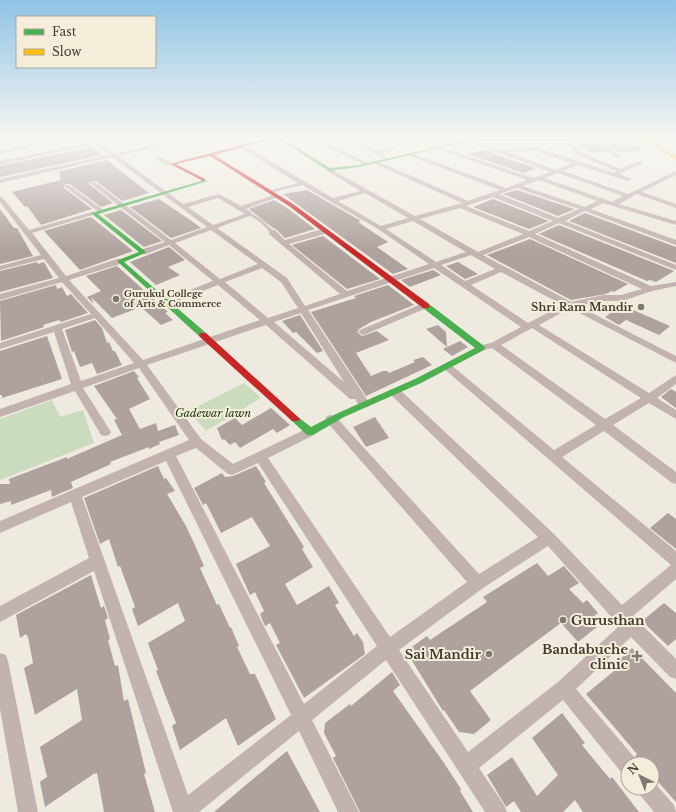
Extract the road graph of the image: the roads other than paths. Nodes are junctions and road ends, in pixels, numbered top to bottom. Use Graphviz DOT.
graph roads {
  1 [pos="27,175"];
  2 [pos="139,175"];
  3 [pos="194,175"];
  4 [pos="243,175"];
  5 [pos="289,175"];
  6 [pos="338,175"];
  7 [pos="400,175"];
  8 [pos="465,175"];
  9 [pos="522,175"];
  10 [pos="548,175"];
  11 [pos="566,175"];
  12 [pos="621,175"];
  13 [pos="672,175"];
  14 [pos="535,179"];
  15 [pos="628,179"];
  16 [pos="0,181"];
  17 [pos="93,183"];
  18 [pos="303,183"];
  19 [pos="67,186"];
  20 [pos="517,186"];
  21 [pos="506,190"];
  22 [pos="366,191"];
  23 [pos="636,192"];
  24 [pos="164,193"];
  25 [pos="274,194"];
  26 [pos="492,194"];
  27 [pos="628,196"];
  28 [pos="333,200"];
  29 [pos="602,201"];
  30 [pos="2,203"];
  31 [pos="468,203"];
  32 [pos="121,204"];
  33 [pos="613,204"];
  34 [pos="182,206"];
  35 [pos="460,206"];
  36 [pos="676,206"];
  37 [pos="240,208"];
  38 [pos="585,209"];
  39 [pos="97,212"];
  40 [pos="250,214"];
  41 [pos="415,218"];
  42 [pos="559,220"];
  43 [pos="676,223"];
  44 [pos="211,227"];
  45 [pos="380,228"];
  46 [pos="325,231"];
  47 [pos="28,232"];
  48 [pos="272,232"];
  49 [pos="529,234"];
  50 [pos="171,242"];
  51 [pos="284,243"];
  52 [pos="676,243"];
  53 [pos="142,252"];
  54 [pos="474,254"];
  55 [pos="46,256"];
  56 [pos="120,261"];
  57 [pos="263,265"];
  58 [pos="434,265"];
  59 [pos="0,268"];
  60 [pos="676,268"];
  61 [pos="501,269"];
  62 [pos="64,279"];
  63 [pos="391,280"];
  64 [pos="220,281"];
  65 [pos="676,284"];
  66 [pos="464,285"];
  67 [pos="650,289"];
  68 [pos="346,295"];
  69 [pos="0,297"];
  70 [pos="167,302"];
  71 [pos="426,305"];
  72 [pos="569,305"];
  73 [pos="304,309"];
  74 [pos="96,315"];
  75 [pos="268,321"];
  76 [pos="530,326"];
  77 [pos="57,328"];
  78 [pos="363,332"];
  79 [pos="210,341"];
  80 [pos="494,345"];
  81 [pos="0,346"];
  82 [pos="481,348"];
  83 [pos="676,360"];
  84 [pos="141,364"];
  85 [pos="447,367"];
  86 [pos="676,380"];
  87 [pos="77,386"];
  88 [pos="395,392"];
  89 [pos="649,398"];
  90 [pos="364,404"];
  91 [pos="0,413"];
  92 [pos="676,415"];
  93 [pos="331,419"];
  94 [pos="604,425"];
  95 [pos="105,432"];
  96 [pos="310,432"];
  97 [pos="197,442"];
  98 [pos="169,455"];
  99 [pos="260,456"];
  100 [pos="553,456"];
  101 [pos="676,479"];
  102 [pos="75,495"];
  103 [pos="0,527"];
  104 [pos="549,538"];
  105 [pos="676,560"];
  106 [pos="98,561"];
  107 [pos="676,570"];
  108 [pos="478,583"];
  109 [pos="0,614"];
  110 [pos="621,616"];
  111 [pos="388,648"];
  112 [pos="0,661"];
  113 [pos="676,671"];
  114 [pos="564,688"];
  115 [pos="302,717"];
  116 [pos="621,756"];
  117 [pos="466,766"];
  118 [pos="654,796"];
  119 [pos="28,812"];
  120 [pos="184,812"];
  121 [pos="349,812"];
  122 [pos="496,812"];
  123 [pos="667,812"];
  1 -- 16 [label="street"];
  2 -- 24 [label="street"];
  3 -- 24 [label="street"];
  4 -- 25 [label="street"];
  5 -- 18 [label="street"];
  6 -- 22 [label="street"];
  7 -- 31 [label="street"];
  8 -- 21 [label="street"];
  9 -- 14 [label="street"];
  10 -- 14 [label="street"];
  11 -- 27 [label="street"];
  12 -- 15 [label="street"];
  13 -- 23 [label="street"];
  14 -- 20 [label="street"];
  14 -- 29 [label="street"];
  17 -- 32 [label="street"];
  18 -- 25 [label="street"];
  18 -- 28 [label="street"];
  19 -- 39 [label="street"];
  20 -- 21 [label="street"];
  20 -- 38 [label="street"];
  21 -- 26 [label="street"];
  22 -- 28 [label="street"];
  22 -- 41 [label="street"];
  23 -- 27 [label="street"];
  23 -- 36 [label="street"];
  24 -- 32 [label="street"];
  24 -- 34 [label="street"];
  25 -- 37 [label="street"];
  25 -- 46 [label="street"];
  26 -- 31 [label="street"];
  26 -- 42 [label="street"];
  27 -- 33 [label="street"];
  28 -- 45 [label="street"];
  29 -- 33 [label="street"];
  29 -- 38 [label="street"];
  30 -- 47 [label="street"];
  31 -- 35 [label="street"];
  32 -- 39 [label="street"];
  32 -- 50 [label="street"];
  33 -- 43 [label="street"];
  34 -- 37 [label="street"];
  34 -- 44 [label="street"];
  35 -- 41 [label="street"];
  35 -- 49 [label="street"];
  37 -- 40 [label="street"];
  38 -- 42 [label="street"];
  38 -- 52 [label="street"];
  39 -- 47 [label="street"];
  39 -- 53 [label="street"];
  40 -- 44 [label="street"];
  40 -- 48 [label="lane"];
  41 -- 45 [label="street"];
  41 -- 54 [label="street"];
  42 -- 49 [label="street"];
  42 -- 60 [label="street"];
  44 -- 50 [label="street"];
  44 -- 57 [label="street"];
  45 -- 58 [label="street"];
  46 -- 51 [label="street"];
  46 -- 63 [label="street"];
  47 -- 55 [label="street"];
  48 -- 51 [label="street"];
  49 -- 54 [label="street"];
  49 -- 67 [label="street"];
  50 -- 53 [label="street"];
  50 -- 64 [label="street"];
  51 -- 68 [label="street"];
  53 -- 56 [label="street"];
  54 -- 58 [label="street"];
  54 -- 61 [label="street"];
  55 -- 59 [label="street"];
  55 -- 62 [label="street"];
  56 -- 62 [label="street"];
  56 -- 70 [label="street"];
  57 -- 64 [label="street"];
  57 -- 73 [label="street"];
  58 -- 63 [label="street"];
  58 -- 66 [label="street"];
  61 -- 66 [label="street"];
  61 -- 72 [label="street"];
  62 -- 69 [label="street"];
  62 -- 74 [label="street"];
  63 -- 68 [label="street"];
  63 -- 71 [label="street"];
  64 -- 70 [label="street"];
  64 -- 75 [label="street"];
  65 -- 67 [label="street"];
  66 -- 76 [label="street"];
  67 -- 72 [label="street"];
  68 -- 73 [label="street"];
  70 -- 79 [label="street"];
  71 -- 78 [label="street"];
  71 -- 82 [label="street"];
  72 -- 76 [label="street"];
  72 -- 83 [label="street"];
  73 -- 75 [label="street"];
  73 -- 90 [label="street"];
  74 -- 77 [label="street"];
  74 -- 84 [label="street"];
  75 -- 79 [label="street"];
  75 -- 90 [label="street"];
  76 -- 80 [label="street"];
  76 -- 89 [label="street"];
  77 -- 81 [label="street"];
  77 -- 87 [label="street"];
  79 -- 84 [label="street"];
  79 -- 96 [label="street"];
  80 -- 82 [label="street"];
  80 -- 94 [label="street"];
  82 -- 85 [label="street"];
  84 -- 87 [label="street"];
  84 -- 97 [label="street"];
  85 -- 88 [label="street"];
  85 -- 100 [label="street"];
  86 -- 89 [label="street"];
  87 -- 91 [label="street"];
  87 -- 95 [label="street"];
  88 -- 90 [label="street"];
  88 -- 104 [label="street"];
  89 -- 92 [label="street"];
  89 -- 94 [label="street"];
  90 -- 93 [label="street"];
  93 -- 96 [label="street"];
  93 -- 108 [label="street"];
  94 -- 100 [label="street"];
  94 -- 101 [label="street"];
  96 -- 99 [label="street"];
  97 -- 98 [label="street"];
  97 -- 99 [label="street"];
  98 -- 102 [label="street"];
  98 -- 115 [label="street"];
  99 -- 111 [label="street"];
  100 -- 105 [label="street"];
  102 -- 103 [label="street"];
  102 -- 106 [label="street"];
  104 -- 108 [label="street"];
  104 -- 110 [label="street"];
  106 -- 109 [label="street"];
  106 -- 120 [label="street"];
  107 -- 110 [label="street"];
  108 -- 111 [label="street"];
  110 -- 113 [label="street"];
  110 -- 114 [label="street"];
  111 -- 115 [label="street"];
  111 -- 117 [label="street"];
  112 -- 119 [label="street"];
  114 -- 116 [label="street"];
  114 -- 117 [label="street"];
  115 -- 120 [label="street"];
  115 -- 121 [label="street"];
  117 -- 122 [label="street"];
  118 -- 123 [label="street"];
}
